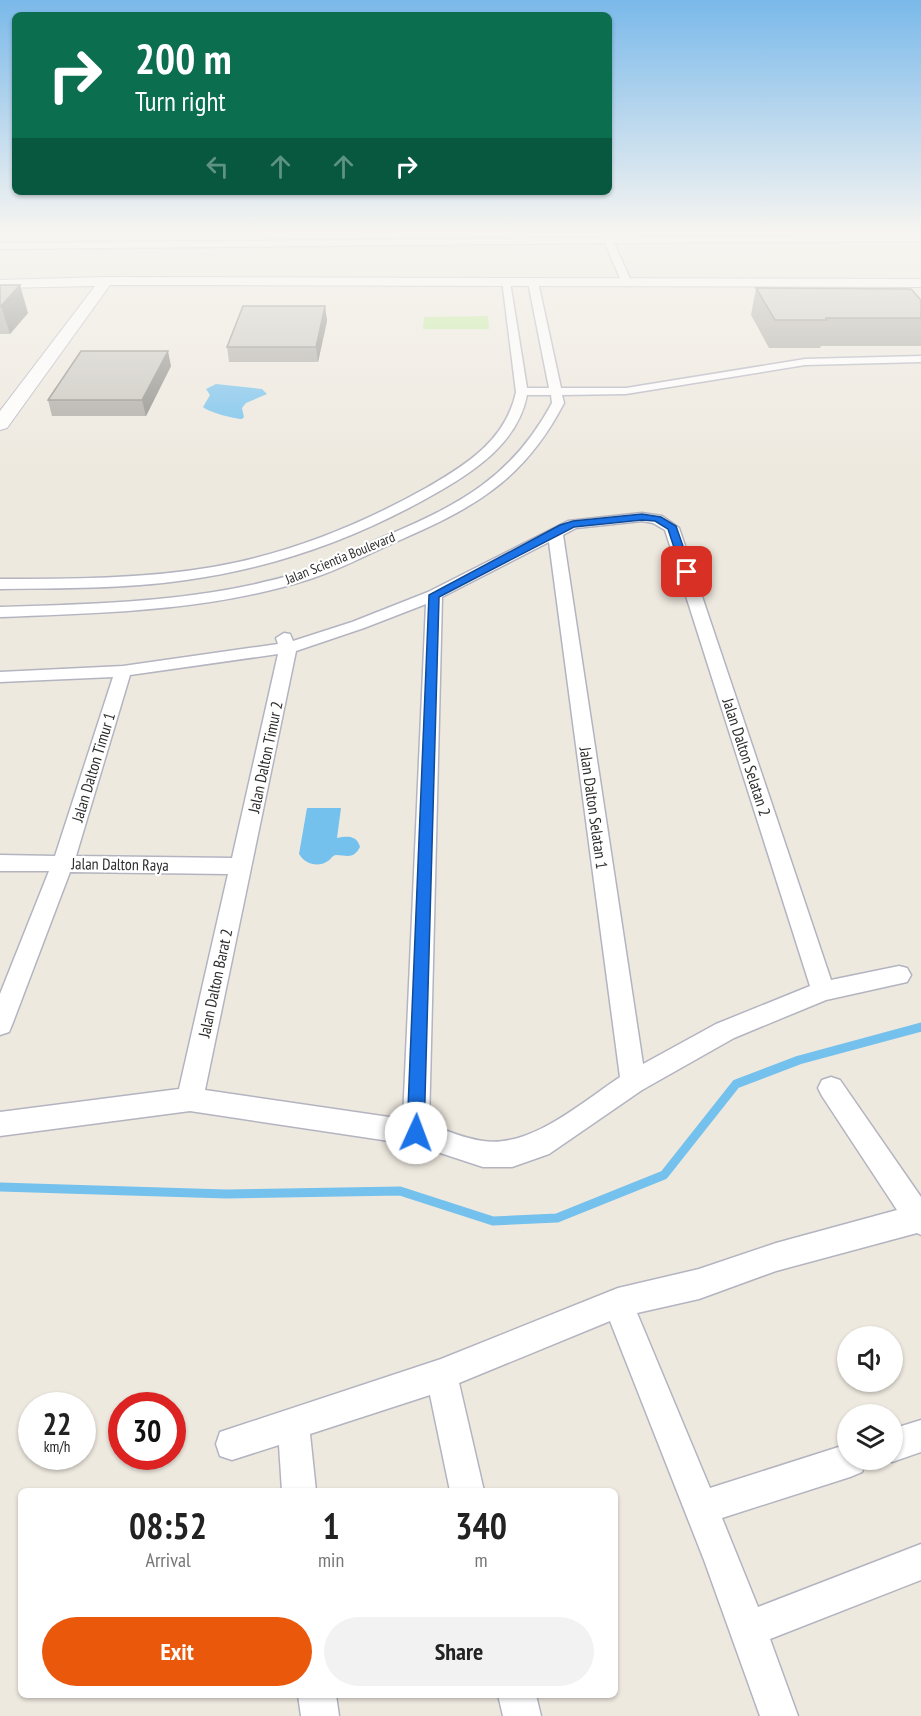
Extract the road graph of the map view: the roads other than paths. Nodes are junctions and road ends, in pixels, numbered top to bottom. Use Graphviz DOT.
graph roads {
  1 [pos="83,313"];
  2 [pos="509,313"];
  3 [pos="538,313"];
  4 [pos="921,359"];
  5 [pos="521,397"];
  6 [pos="557,397"];
  7 [pos="0,424"];
  8 [pos="555,533"];
  9 [pos="339,535"];
  10 [pos="365,549"];
  11 [pos="0,584"];
  12 [pos="434,595"];
  13 [pos="0,612"];
  14 [pos="286,641"];
  15 [pos="123,670"];
  16 [pos="0,677"];
  17 [pos="0,863"];
  18 [pos="63,863"];
  19 [pos="241,866"];
  20 [pos="899,975"];
  21 [pos="823,991"];
  22 [pos="0,1025"];
  23 [pos="633,1082"];
  24 [pos="831,1088"];
  25 [pos="190,1100"];
  26 [pos="0,1124"];
  27 [pos="416,1133"];
  28 [pos="920,1219"];
  29 [pos="618,1304"];
  30 [pos="441,1375"];
  31 [pos="293,1423"];
  32 [pos="921,1436"];
  33 [pos="903,1442"];
  34 [pos="232,1444"];
  35 [pos="837,1464"];
  36 [pos="299,1488"];
  37 [pos="466,1488"];
  38 [pos="702,1508"];
  39 [pos="921,1562"];
  40 [pos="749,1629"];
  41 [pos="317,1698"];
  42 [pos="518,1698"];
  43 [pos="320,1716"];
  44 [pos="522,1716"];
  45 [pos="779,1716"];
  1 -- 7 [label="main road"];
  2 -- 5 [label="street"];
  3 -- 6 [label="street"];
  4 -- 6 [label="street"];
  5 -- 6 [label="street"];
  5 -- 9 [label="street, Jalan Scientia Boulevard"];
  6 -- 10 [label="street, Jalan Scientia Boulevard"];
  8 -- 12 [label="street"];
  8 -- 21 [label="street, Jalan Dalton Selatan 2"];
  8 -- 23 [label="street, Jalan Dalton Selatan 1"];
  9 -- 10 [label="street"];
  9 -- 11 [label="street, Jalan Scientia Boulevard"];
  10 -- 13 [label="street, Jalan Scientia Boulevard"];
  12 -- 14 [label="street"];
  12 -- 27 [label="street"];
  14 -- 15 [label="street"];
  14 -- 19 [label="street, Jalan Dalton Timur 2"];
  15 -- 16 [label="street"];
  15 -- 18 [label="street, Jalan Dalton Timur 1"];
  17 -- 18 [label="street, Jalan Dalton Raya"];
  18 -- 19 [label="street, Jalan Dalton Raya"];
  18 -- 22 [label="street, Jalan Dalton Timur 1"];
  19 -- 25 [label="street, Jalan Dalton Barat 2"];
  20 -- 21 [label="street"];
  21 -- 23 [label="street"];
  23 -- 27 [label="street"];
  24 -- 28 [label="street"];
  25 -- 26 [label="street"];
  25 -- 27 [label="street"];
  28 -- 29 [label="street"];
  29 -- 30 [label="street"];
  29 -- 38 [label="street"];
  30 -- 31 [label="street"];
  30 -- 37 [label="street"];
  31 -- 34 [label="street"];
  31 -- 36 [label="street"];
  32 -- 33 [label="street"];
  35 -- 38 [label="street"];
  38 -- 40 [label="street"];
  39 -- 40 [label="street"];
  40 -- 45 [label="street"];
  41 -- 43 [label="street"];
  42 -- 44 [label="street"];
}
